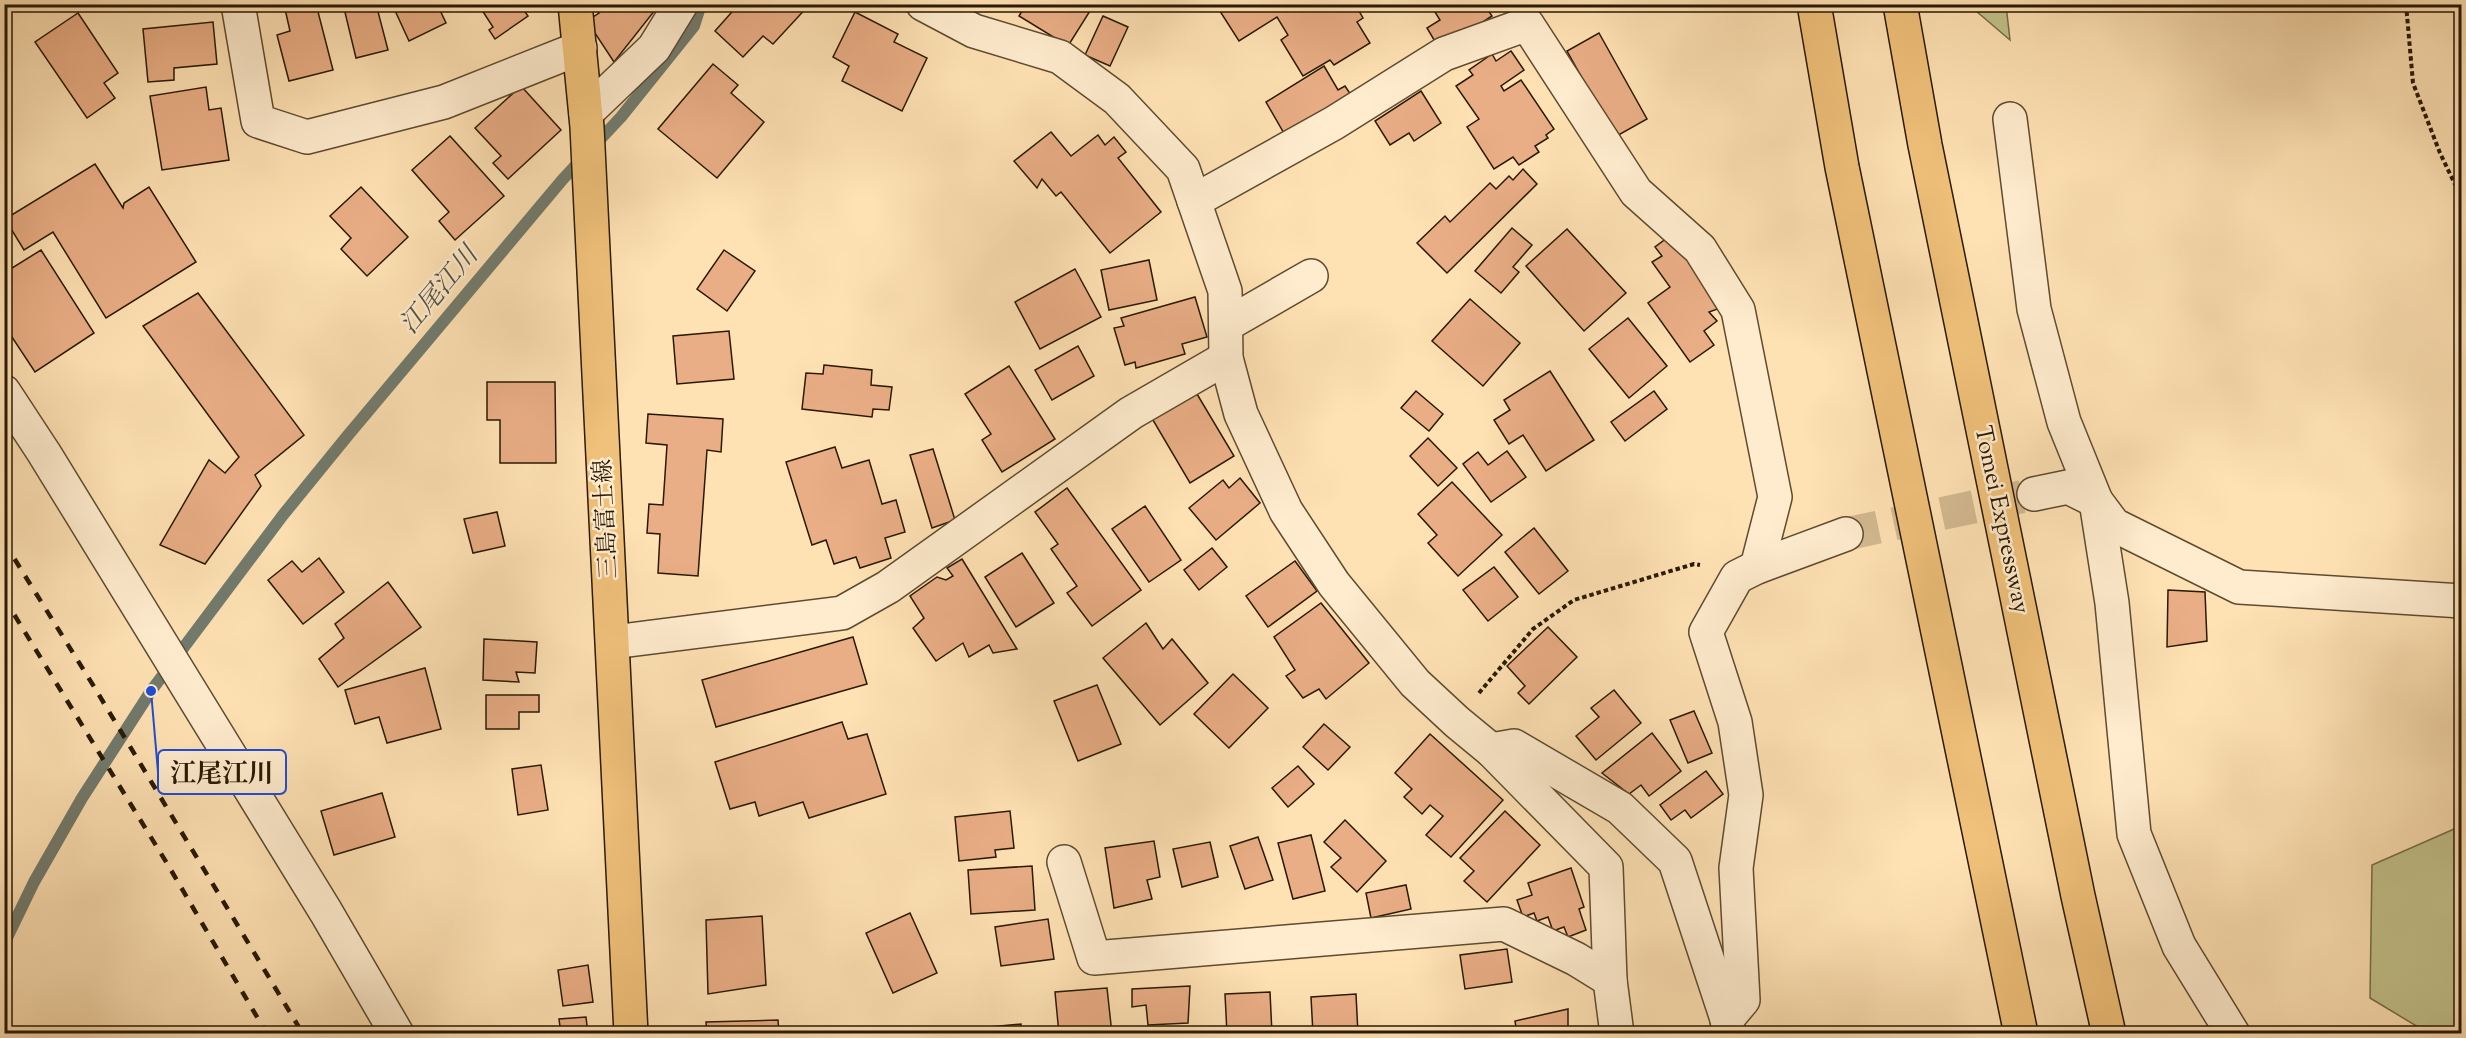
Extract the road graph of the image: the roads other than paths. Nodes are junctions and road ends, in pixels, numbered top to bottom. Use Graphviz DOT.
graph roads {
  1 [pos="238,4"];
  2 [pos="574,4"];
  3 [pos="681,4"];
  4 [pos="924,4"];
  5 [pos="1814,4"];
  6 [pos="1900,4"];
  7 [pos="580,48"];
  8 [pos="586,112"];
  9 [pos="2010,119"];
  10 [pos="1194,201"];
  11 [pos="1311,276"];
  12 [pos="1226,325"];
  13 [pos="1226,358"];
  14 [pos="4,392"];
  15 [pos="2034,494"];
  16 [pos="2096,501"];
  17 [pos="1846,534"];
  18 [pos="1747,572"];
  19 [pos="2462,601"];
  20 [pos="613,642"];
  21 [pos="1491,750"];
  22 [pos="1064,862"];
  23 [pos="1610,980"];
  24 [pos="1728,1026"];
  25 [pos="397,1034"];
  26 [pos="631,1034"];
  27 [pos="1617,1034"];
  28 [pos="2021,1034"];
  29 [pos="2109,1034"];
  30 [pos="2233,1034"];
  1 -- 7 [label="street"];
  2 -- 7 [label="main road, 三島富士線"];
  3 -- 8 [label="street"];
  4 -- 10 [label="street"];
  5 -- 28 [label="main road"];
  6 -- 29 [label="main road, Tomei Expressway"];
  7 -- 8 [label="main road, 三島富士線"];
  8 -- 20 [label="main road, 三島富士線"];
  9 -- 16 [label="street"];
  10 -- 12 [label="street"];
  10 -- 18 [label="street"];
  11 -- 12 [label="street"];
  12 -- 13 [label="street"];
  13 -- 20 [label="street"];
  13 -- 21 [label="street"];
  14 -- 25 [label="street"];
  15 -- 16 [label="street"];
  16 -- 19 [label="street"];
  16 -- 30 [label="street"];
  17 -- 18 [label="street"];
  18 -- 24 [label="street"];
  20 -- 26 [label="main road, 三島富士線"];
  21 -- 23 [label="street"];
  21 -- 24 [label="street"];
  22 -- 23 [label="street"];
  23 -- 27 [label="street"];
}
